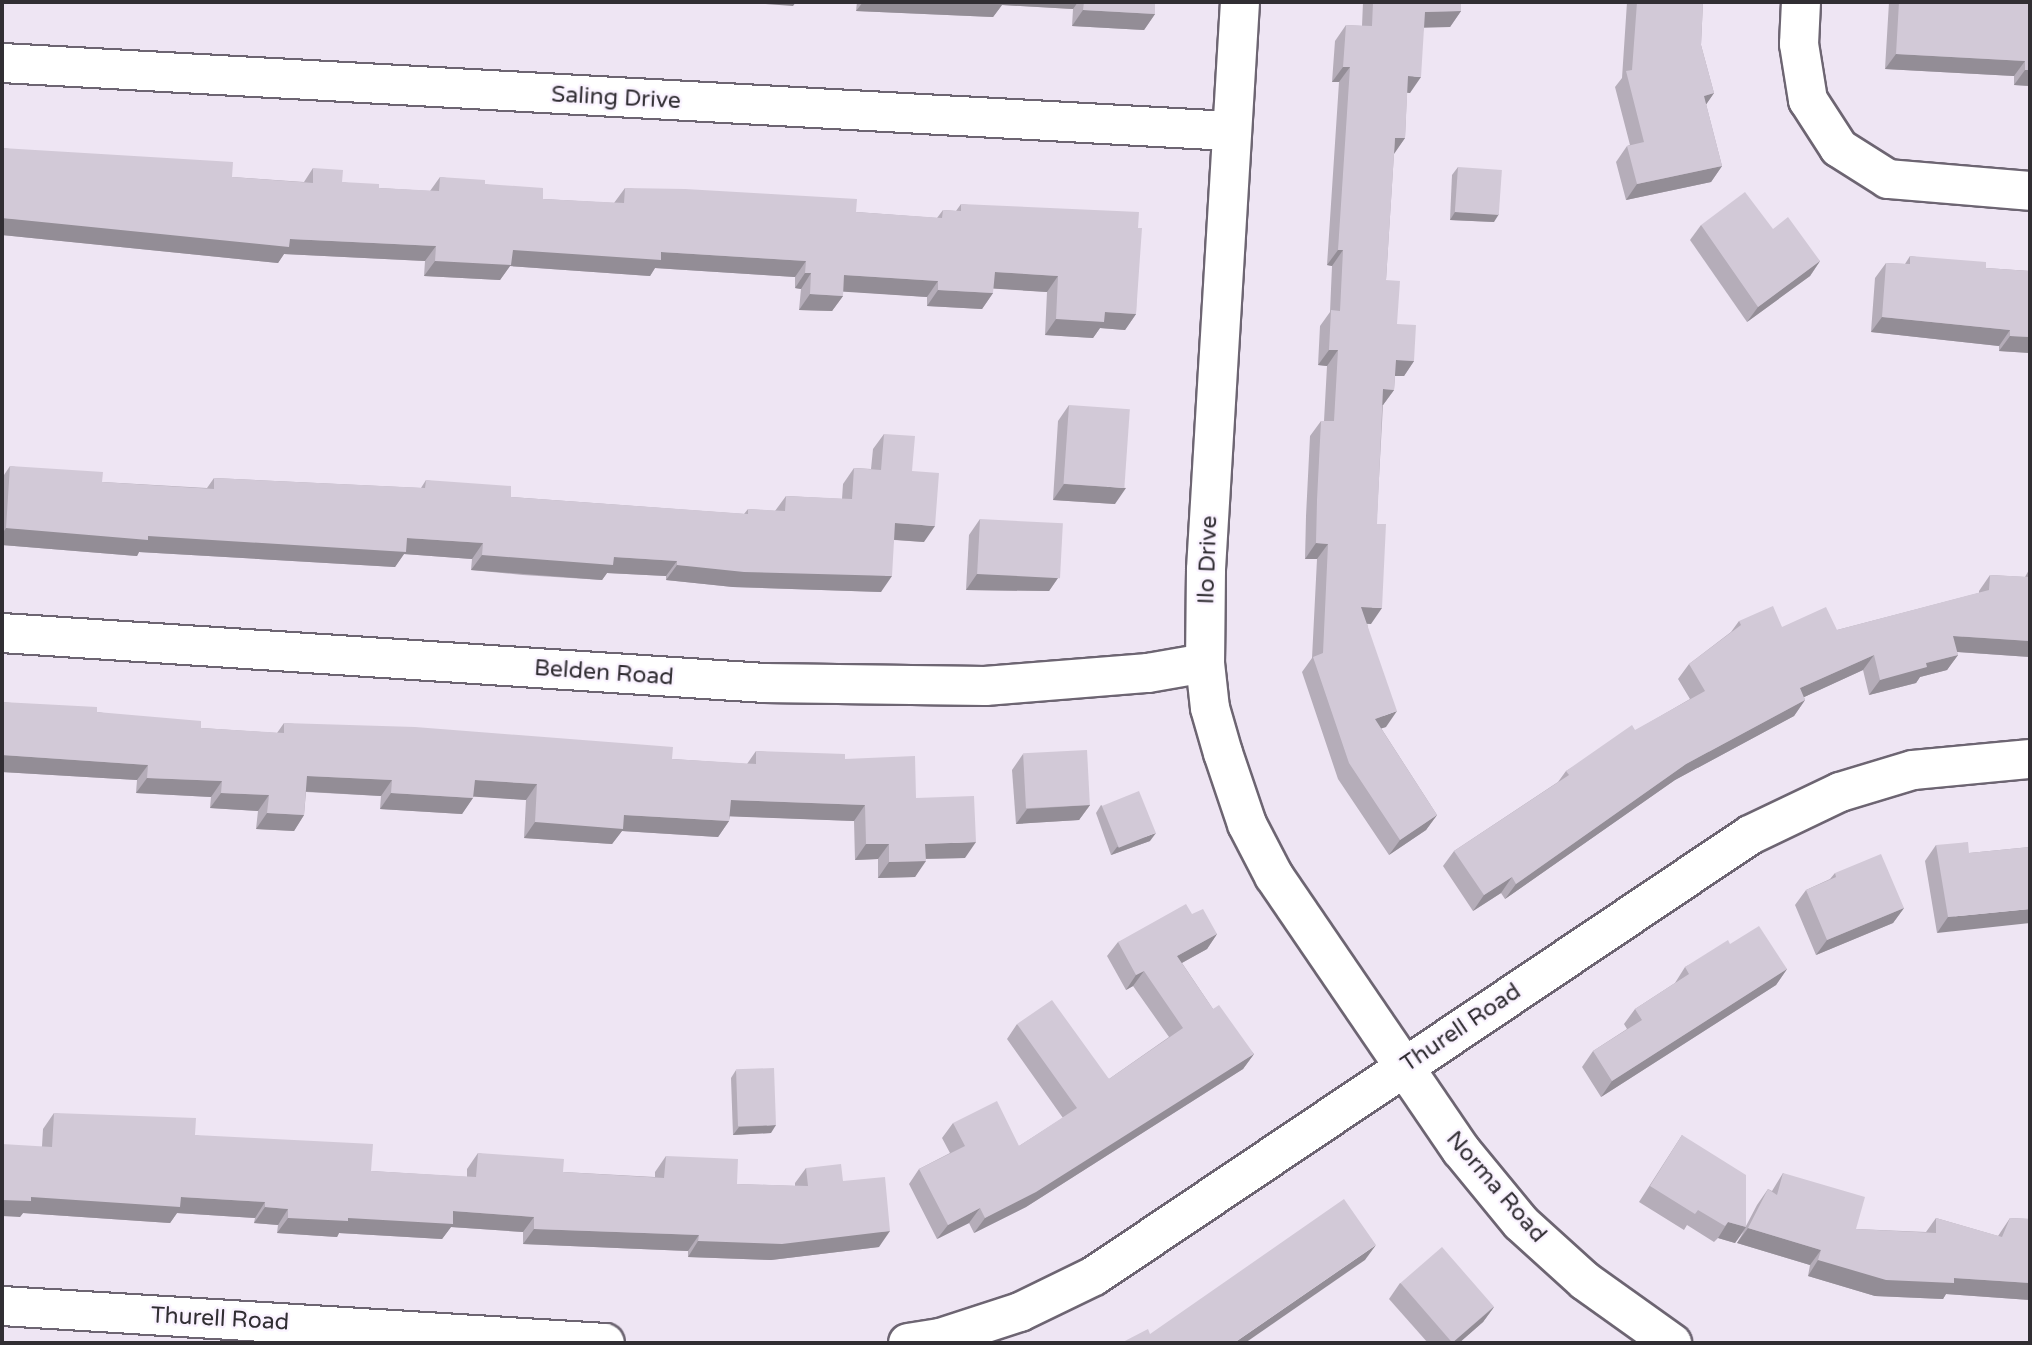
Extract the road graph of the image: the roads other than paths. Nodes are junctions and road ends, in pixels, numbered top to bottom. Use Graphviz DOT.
graph roads {
  1 [pos="1240,2"];
  2 [pos="1801,2"];
  3 [pos="2,63"];
  4 [pos="1231,131"];
  5 [pos="2030,191"];
  6 [pos="2,633"];
  7 [pos="1205,663"];
  8 [pos="2030,759"];
  9 [pos="1401,1069"];
  10 [pos="2,1306"];
  11 [pos="605,1343"];
  12 [pos="908,1343"];
  13 [pos="1672,1343"];
  1 -- 4 [label="street, Ilo Drive"];
  2 -- 5 [label="street"];
  3 -- 4 [label="street, Saling Drive"];
  4 -- 7 [label="street, Ilo Drive"];
  6 -- 7 [label="street, Belden Road"];
  7 -- 9 [label="street, Ilo Drive"];
  8 -- 9 [label="street, Thurell Road"];
  9 -- 12 [label="street, Thurell Road"];
  9 -- 13 [label="street, Norma Road"];
  10 -- 11 [label="street, Thurell Road"];
}
